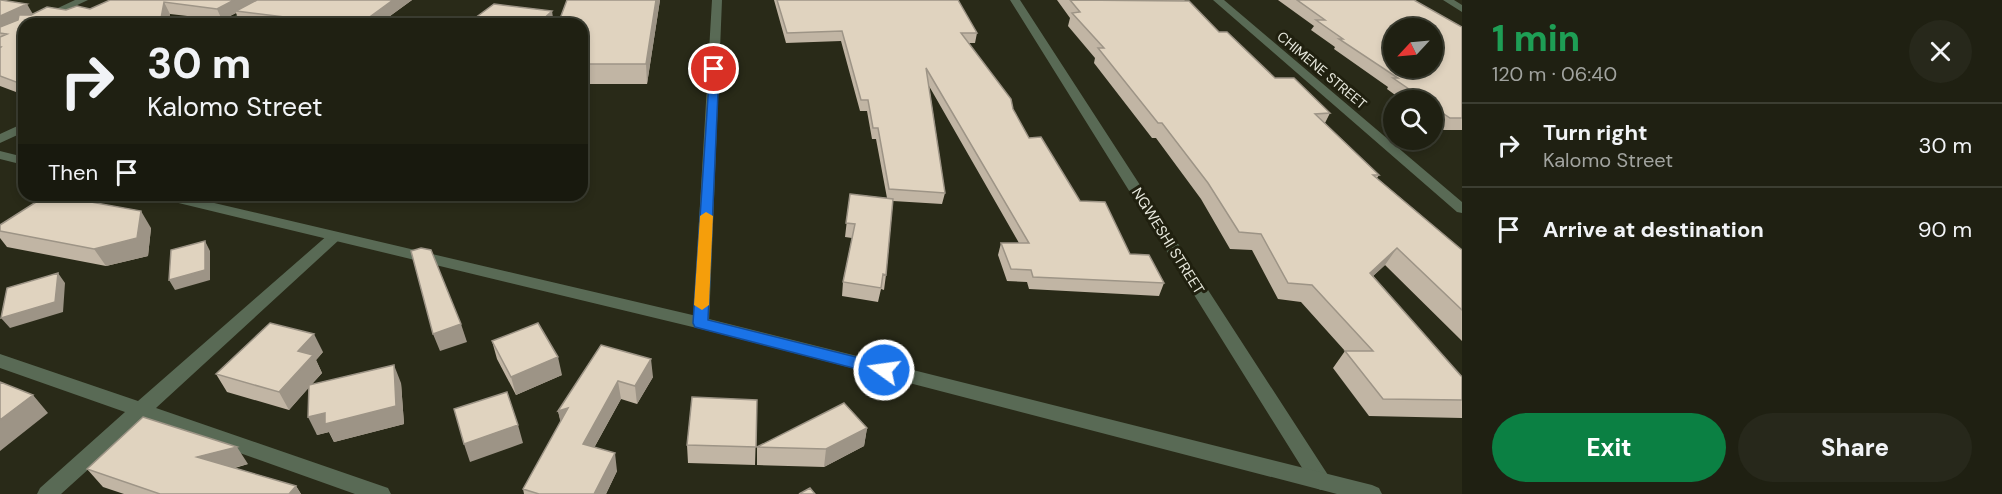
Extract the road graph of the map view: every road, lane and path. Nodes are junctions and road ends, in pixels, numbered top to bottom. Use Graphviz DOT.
graph roads {
  1 [pos="83,0"];
  2 [pos="272,0"];
  3 [pos="717,0"];
  4 [pos="1015,0"];
  5 [pos="1218,0"];
  6 [pos="1448,0"];
  7 [pos="1462,9"];
  8 [pos="42,18"];
  9 [pos="237,18"];
  10 [pos="18,130"];
  11 [pos="0,139"];
  12 [pos="0,155"];
  13 [pos="18,160"];
  14 [pos="187,201"];
  15 [pos="1462,208"];
  16 [pos="334,237"];
  17 [pos="701,323"];
  18 [pos="0,362"];
  19 [pos="143,409"];
  20 [pos="1321,481"];
  21 [pos="47,494"];
  22 [pos="381,494"];
  23 [pos="1372,494"];
  1 -- 8 [label="street"];
  2 -- 9 [label="street"];
  3 -- 17 [label="street"];
  4 -- 20 [label="street, NGWESHI STREET"];
  5 -- 15 [label="street, CHIMENE STREET"];
  6 -- 7 [label="street"];
  10 -- 11 [label="street"];
  12 -- 13 [label="street"];
  14 -- 16 [label="street"];
  16 -- 17 [label="street"];
  16 -- 19 [label="street"];
  17 -- 20 [label="street"];
  18 -- 19 [label="street"];
  19 -- 21 [label="street"];
  19 -- 22 [label="street"];
  20 -- 23 [label="street"];
}
